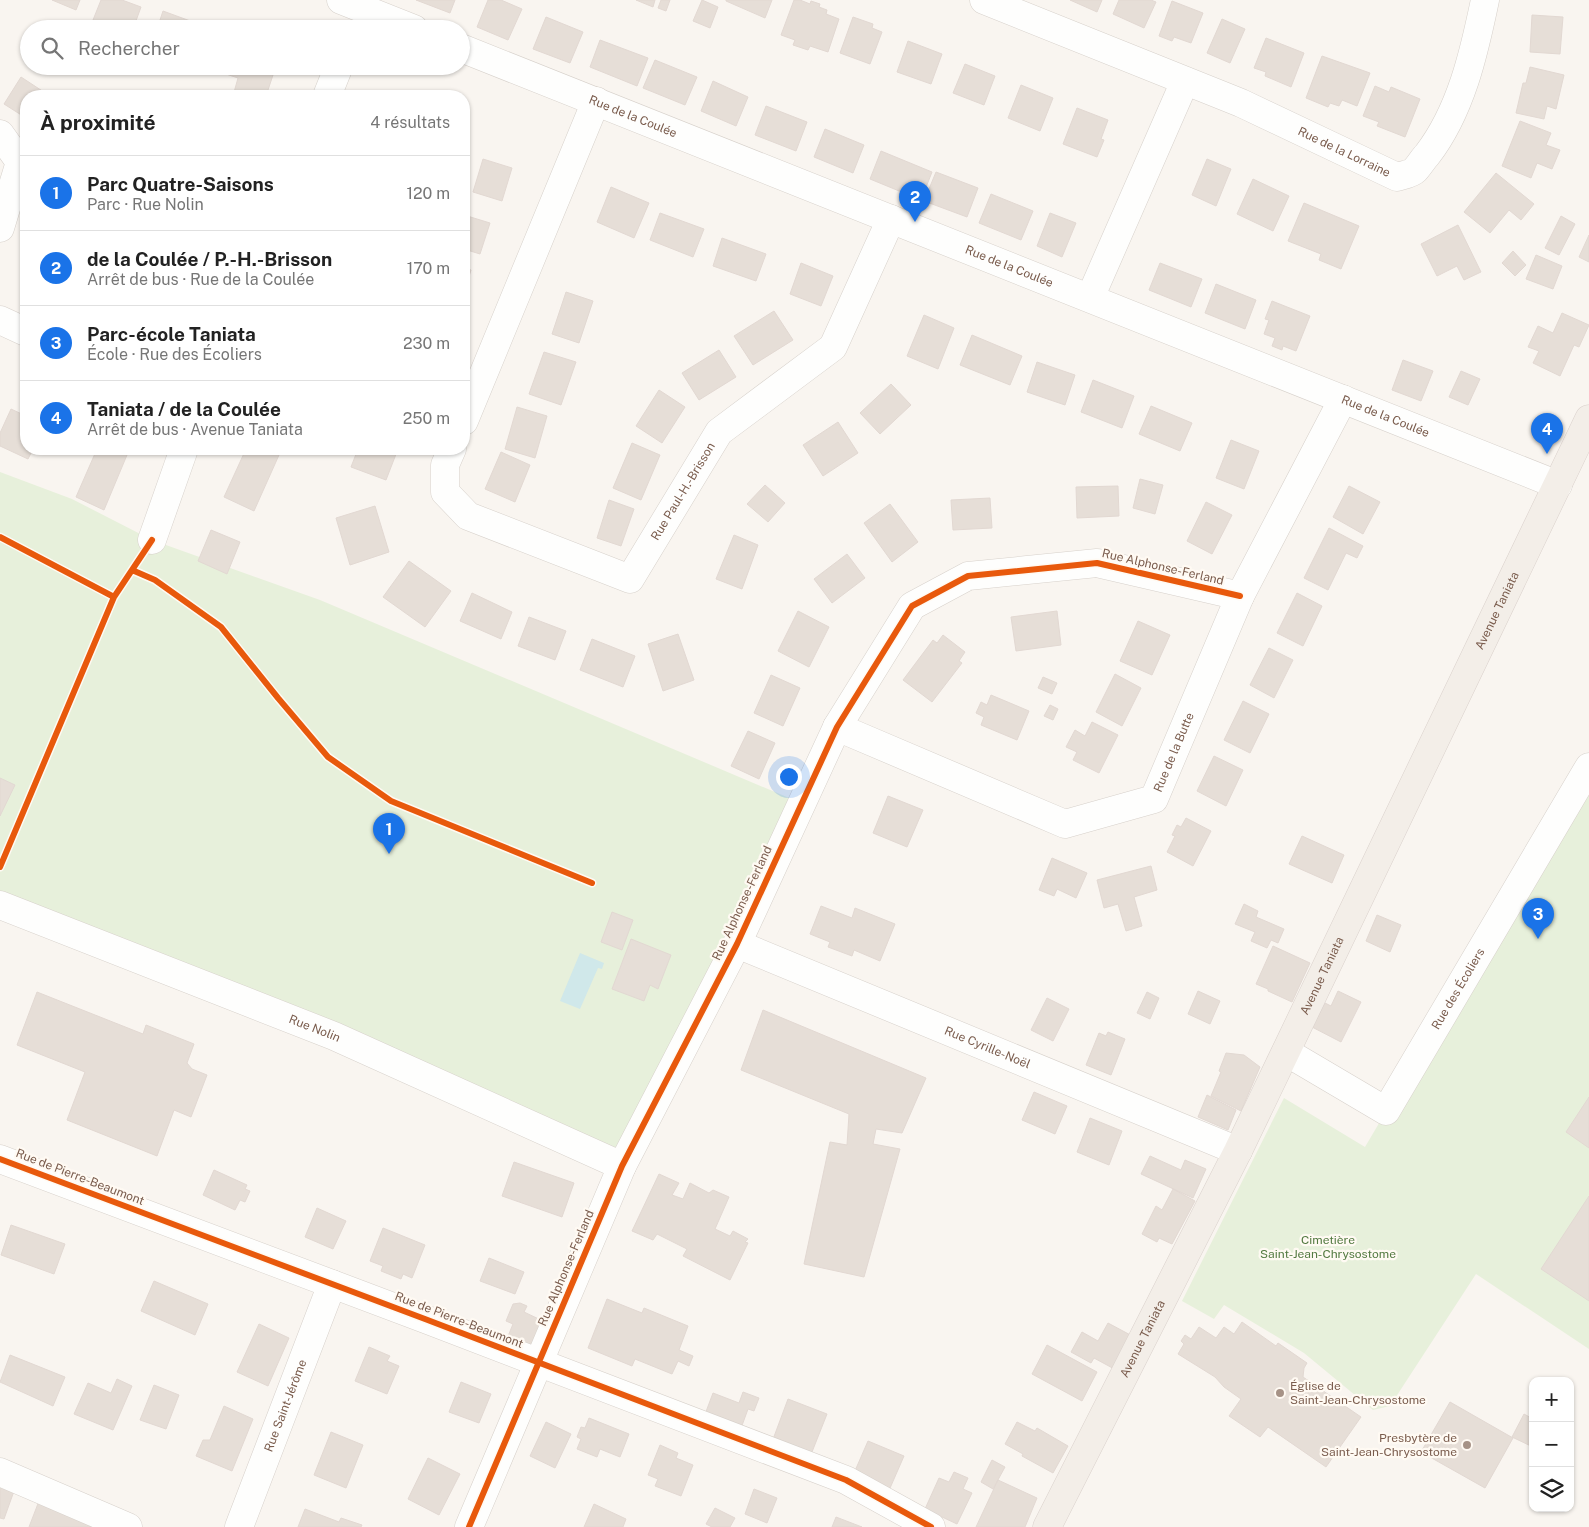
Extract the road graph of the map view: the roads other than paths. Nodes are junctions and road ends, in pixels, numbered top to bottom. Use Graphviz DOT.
graph roads {
  1 [pos="984,0"];
  2 [pos="1485,0"];
  3 [pos="353,12"];
  4 [pos="382,20"];
  5 [pos="470,52"];
  6 [pos="335,75"];
  7 [pos="1185,81"];
  8 [pos="329,90"];
  9 [pos="596,101"];
  10 [pos="0,134"];
  11 [pos="892,219"];
  12 [pos="0,228"];
  13 [pos="1090,298"];
  14 [pos="0,320"];
  15 [pos="20,329"];
  16 [pos="1343,399"];
  17 [pos="470,406"];
  18 [pos="1589,419"];
  19 [pos="182,455"];
  20 [pos="449,455"];
  21 [pos="1558,485"];
  22 [pos="152,540"];
  23 [pos="1240,596"];
  24 [pos="837,727"];
  25 [pos="1589,767"];
  26 [pos="0,905"];
  27 [pos="737,944"];
  28 [pos="1286,1052"];
  29 [pos="1238,1151"];
  30 [pos="0,1159"];
  31 [pos="622,1166"];
  32 [pos="332,1284"];
  33 [pos="538,1362"];
  34 [pos="0,1472"];
  35 [pos="128,1527"];
  36 [pos="239,1527"];
  37 [pos="468,1527"];
  38 [pos="931,1527"];
  39 [pos="1048,1527"];
  1 -- 7 [label="street, Rue de la Lorraine"];
  2 -- 7 [label="street, Rue de la Lorraine"];
  3 -- 4 [label="street"];
  5 -- 9 [label="street, Rue de la Coulée"];
  6 -- 8 [label="street"];
  7 -- 13 [label="street"];
  9 -- 11 [label="street, Rue de la Coulée"];
  9 -- 17 [label="street"];
  10 -- 12 [label="street"];
  11 -- 13 [label="street, Rue de la Coulée"];
  11 -- 20 [label="street, Rue Paul-H.-Brisson"];
  13 -- 16 [label="street, Rue de la Coulée"];
  14 -- 15 [label="street"];
  16 -- 21 [label="street, Rue de la Coulée"];
  16 -- 23 [label="street, Rue de la Butte"];
  18 -- 21 [label="main road, Avenue Taniata"];
  19 -- 22 [label="street"];
  21 -- 28 [label="main road, Avenue Taniata"];
  23 -- 24 [label="street, Rue Alphonse-Ferland"];
  23 -- 24 [label="street, Rue de la Butte"];
  24 -- 27 [label="street, Rue Alphonse-Ferland"];
  25 -- 28 [label="street, Rue des Écoliers"];
  26 -- 31 [label="street, Rue Nolin"];
  27 -- 29 [label="street, Rue Cyrille-Noël"];
  27 -- 31 [label="street, Rue Alphonse-Ferland"];
  28 -- 29 [label="main road, Avenue Taniata"];
  29 -- 39 [label="main road, Avenue Taniata"];
  30 -- 32 [label="street, Rue de Pierre-Beaumont"];
  31 -- 33 [label="street, Rue Alphonse-Ferland"];
  32 -- 33 [label="street, Rue de Pierre-Beaumont"];
  32 -- 36 [label="street, Rue Saint-Jérôme"];
  33 -- 37 [label="street, Rue Alphonse-Ferland"];
  33 -- 38 [label="street, Rue de Pierre-Beaumont"];
  34 -- 35 [label="street"];
}
